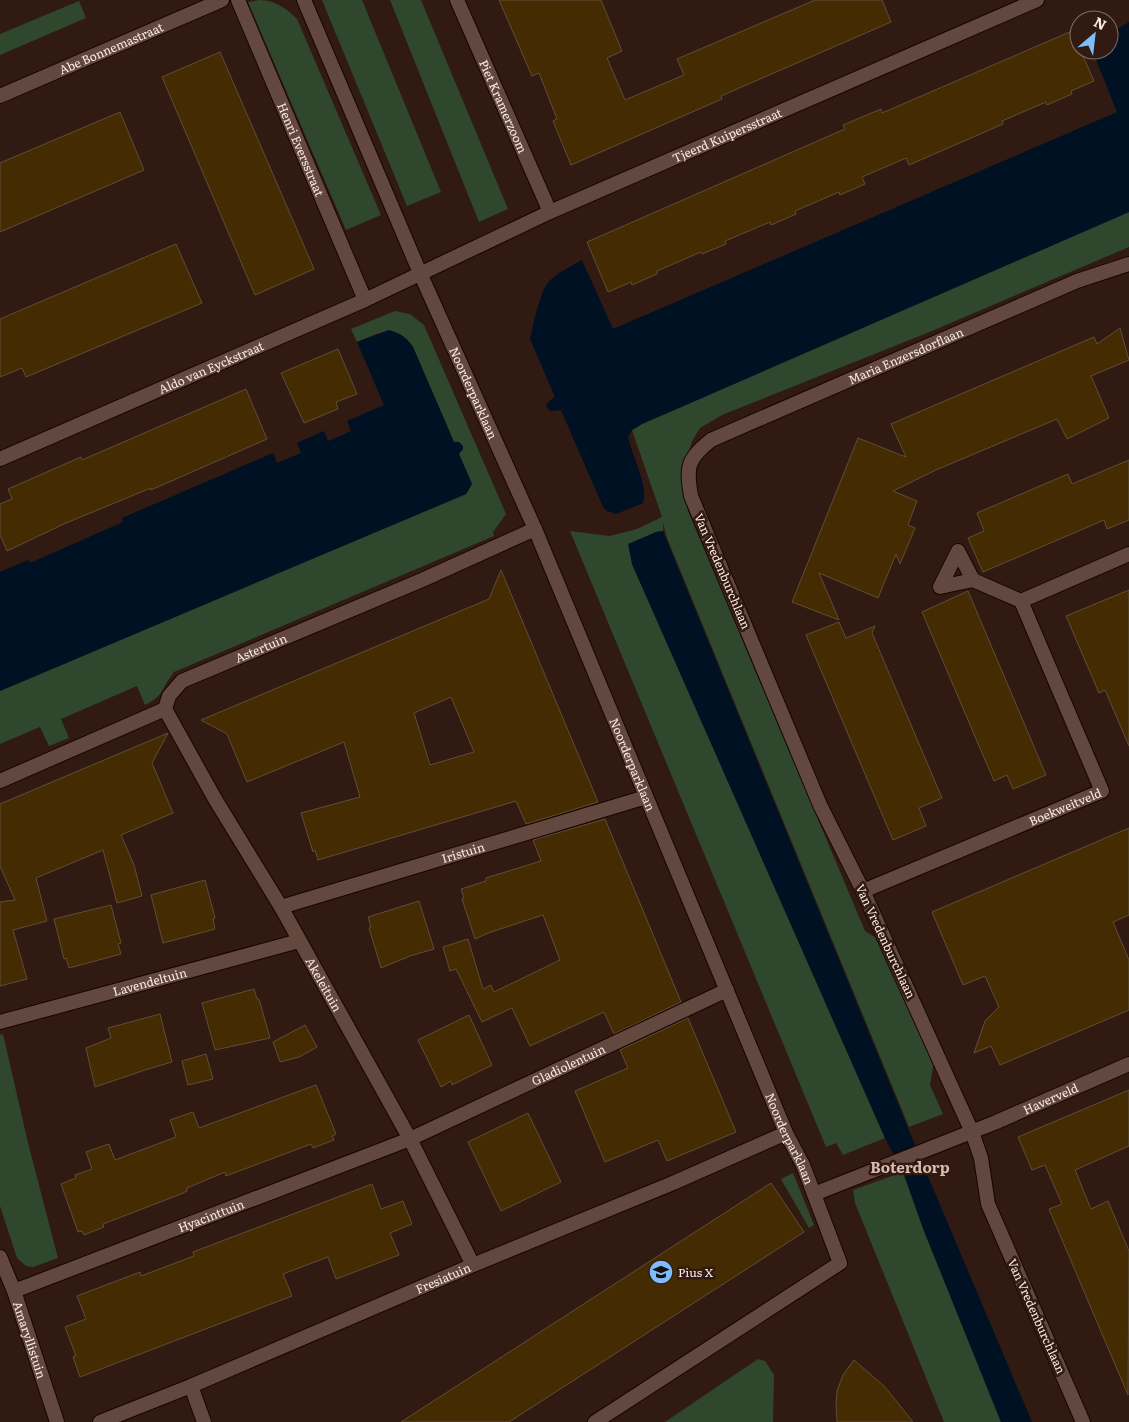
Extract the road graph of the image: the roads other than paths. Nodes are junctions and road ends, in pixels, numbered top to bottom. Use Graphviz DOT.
graph roads {
  1 [pos="222,0"];
  2 [pos="238,0"];
  3 [pos="304,0"];
  4 [pos="457,0"];
  5 [pos="1037,0"];
  6 [pos="0,96"];
  7 [pos="550,212"];
  8 [pos="1129,264"];
  9 [pos="420,274"];
  10 [pos="365,300"];
  11 [pos="0,459"];
  12 [pos="690,462"];
  13 [pos="535,529"];
  14 [pos="1129,554"];
  15 [pos="973,580"];
  16 [pos="1021,601"];
  17 [pos="165,709"];
  18 [pos="0,780"];
  19 [pos="646,797"];
  20 [pos="863,891"];
  21 [pos="280,907"];
  22 [pos="299,941"];
  23 [pos="727,990"];
  24 [pos="0,1022"];
  25 [pos="1129,1064"];
  26 [pos="972,1132"];
  27 [pos="786,1133"];
  28 [pos="410,1139"];
  29 [pos="814,1194"];
  30 [pos="0,1257"];
  31 [pos="474,1265"];
  32 [pos="14,1291"];
  33 [pos="191,1386"];
  34 [pos="57,1422"];
  35 [pos="100,1422"];
  36 [pos="204,1422"];
  37 [pos="595,1422"];
  38 [pos="1083,1422"];
  1 -- 6 [label="street, Abe Bonnemastraat"];
  2 -- 10 [label="street, Henri Eversstraat"];
  3 -- 9 [label="street, Noorderparklaan"];
  4 -- 7 [label="street, Piet Kramerzoom"];
  5 -- 7 [label="street, Tjeerd Kuipersstraat"];
  7 -- 9 [label="street, Tjeerd Kuipersstraat"];
  8 -- 12 [label="street, Maria Enzersdorflaan"];
  9 -- 10 [label="street, Aldo van Eyckstraat"];
  9 -- 13 [label="street, Noorderparklaan"];
  10 -- 11 [label="street, Aldo van Eyckstraat"];
  12 -- 20 [label="street, Van Vredenburchlaan"];
  13 -- 17 [label="street, Astertuin"];
  13 -- 19 [label="street, Noorderparklaan"];
  14 -- 16 [label="street"];
  15 -- 16 [label="street"];
  16 -- 20 [label="street, Boekweitveld"];
  17 -- 18 [label="street"];
  17 -- 21 [label="street, Akeleituin"];
  19 -- 21 [label="street, Iristuin"];
  19 -- 23 [label="street, Noorderparklaan"];
  20 -- 26 [label="street, Van Vredenburchlaan"];
  21 -- 22 [label="street, Akeleituin"];
  22 -- 24 [label="street, Lavendeltuin"];
  22 -- 28 [label="street, Akeleituin"];
  23 -- 27 [label="street, Noorderparklaan"];
  23 -- 28 [label="street, Gladiolentuin"];
  25 -- 26 [label="street, Haverveld"];
  26 -- 29 [label="street, Haverveld"];
  26 -- 38 [label="street, Van Vredenburchlaan"];
  27 -- 29 [label="street, Noorderparklaan"];
  27 -- 31 [label="street, Fresiatuin"];
  28 -- 31 [label="street, Akeleituin"];
  28 -- 32 [label="street, Hyacinttuin"];
  29 -- 37 [label="street, Noorderparklaan"];
  30 -- 32 [label="street, Amaryllistuin"];
  31 -- 33 [label="street, Fresiatuin"];
  32 -- 34 [label="street, Amaryllistuin"];
  33 -- 35 [label="street, Fresiatuin"];
  33 -- 36 [label="street"];
}
